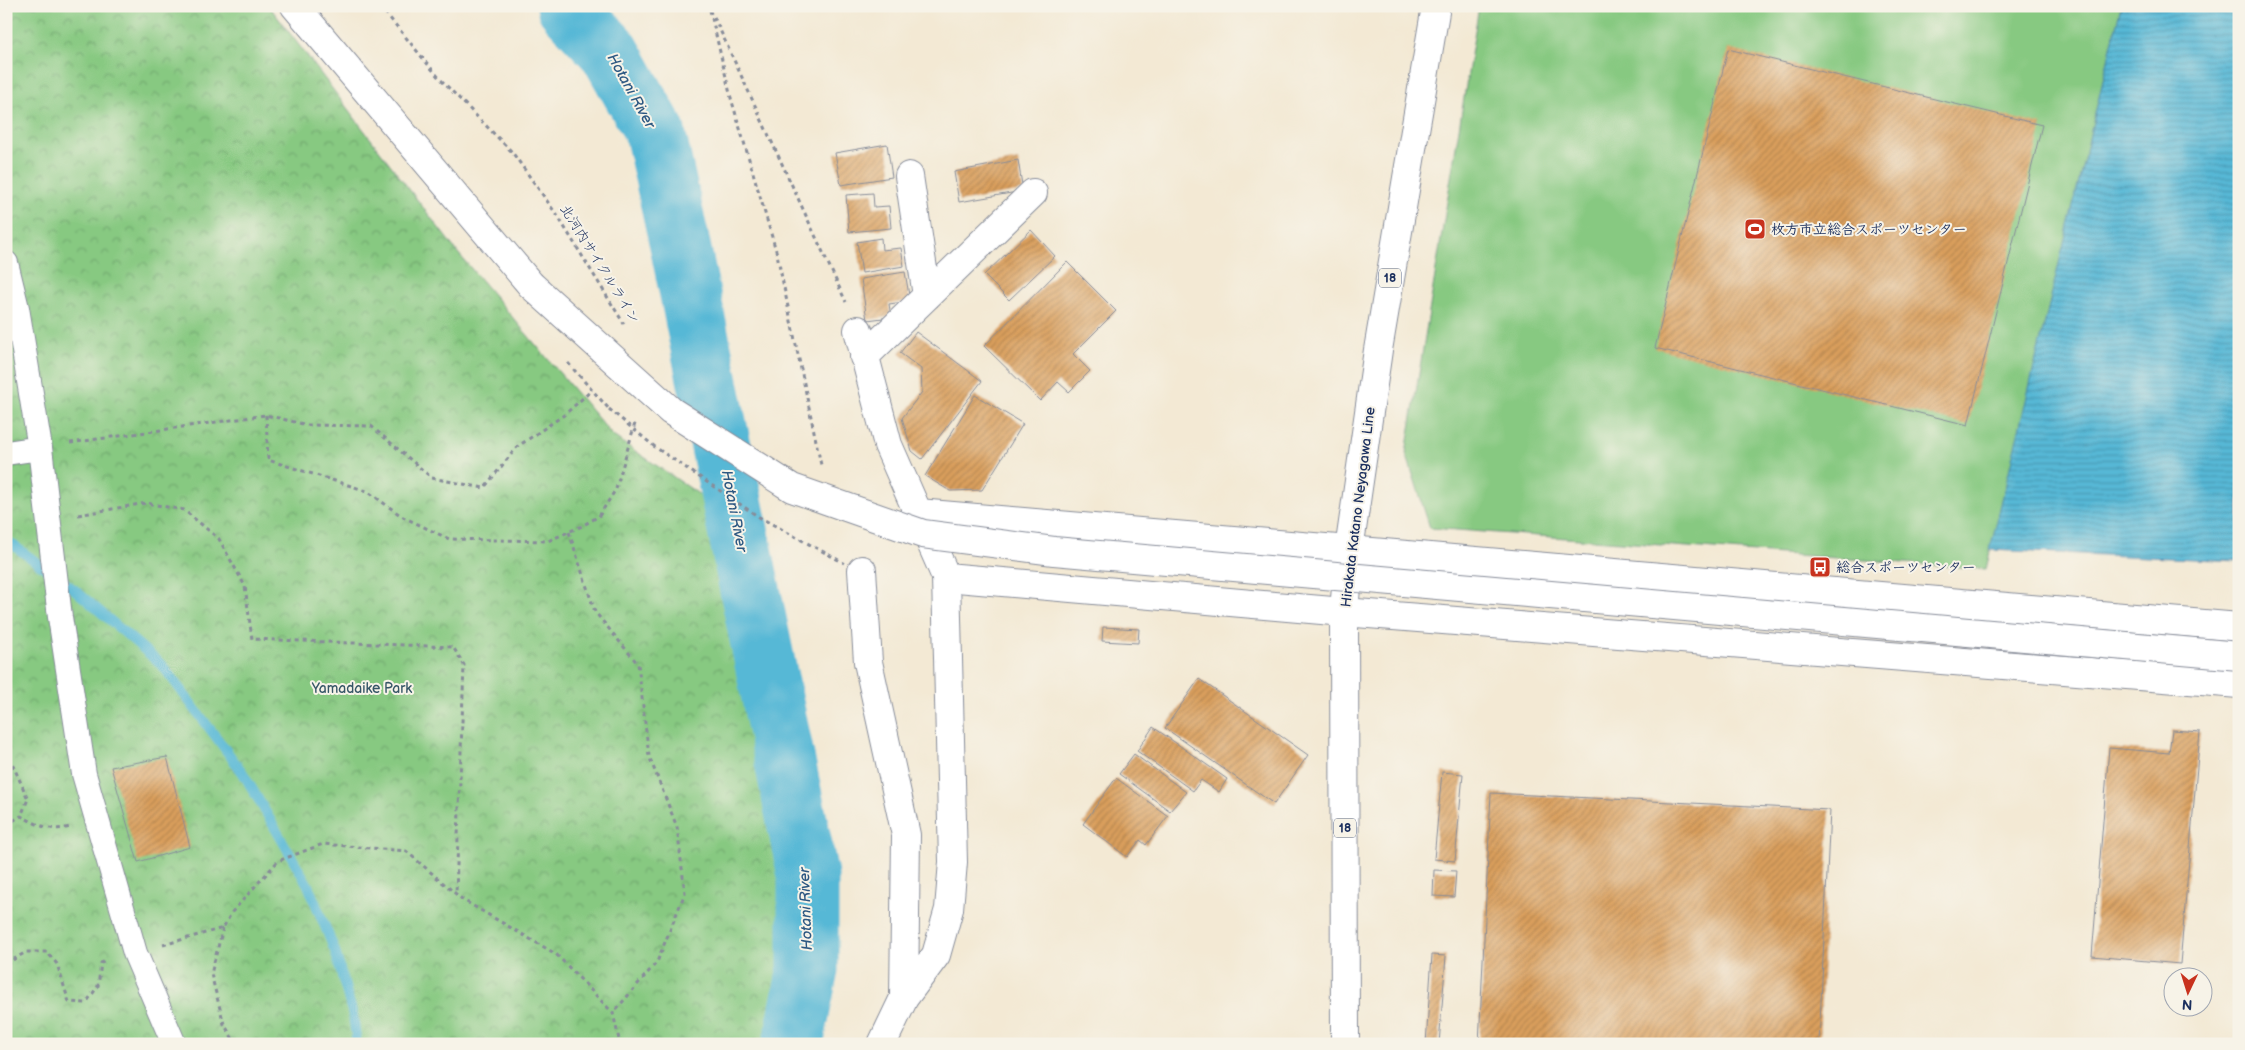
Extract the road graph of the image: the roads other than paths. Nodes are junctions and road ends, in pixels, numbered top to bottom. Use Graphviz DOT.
graph roads {
  1 [pos="295,6"];
  2 [pos="1436,6"];
  3 [pos="909,176"];
  4 [pos="1033,193"];
  5 [pos="6,263"];
  6 [pos="927,296"];
  7 [pos="858,330"];
  8 [pos="864,357"];
  9 [pos="40,448"];
  10 [pos="6,453"];
  11 [pos="918,513"];
  12 [pos="1350,550"];
  13 [pos="853,566"];
  14 [pos="946,577"];
  15 [pos="1344,612"];
  16 [pos="2239,627"];
  17 [pos="2239,656"];
  18 [pos="2239,684"];
  19 [pos="904,998"];
  20 [pos="888,1041"];
  21 [pos="174,1044"];
  22 [pos="1345,1044"];
  1 -- 17 [label="street, bridge"];
  2 -- 12 [label="street, Hirakata Katano Neyagawa Line / 18"];
  3 -- 6 [label="street"];
  4 -- 6 [label="street"];
  5 -- 9 [label="street"];
  6 -- 8 [label="street"];
  7 -- 8 [label="street"];
  8 -- 11 [label="street"];
  9 -- 10 [label="street"];
  9 -- 21 [label="street"];
  11 -- 12 [label="street"];
  11 -- 14 [label="street"];
  12 -- 15 [label="street, Hirakata Katano Neyagawa Line / 18"];
  12 -- 16 [label="street"];
  13 -- 19 [label="street"];
  14 -- 15 [label="street"];
  14 -- 19 [label="street"];
  15 -- 18 [label="street"];
  15 -- 22 [label="street, Hirakata Katano Neyagawa Line / 18"];
  19 -- 20 [label="street"];
}
